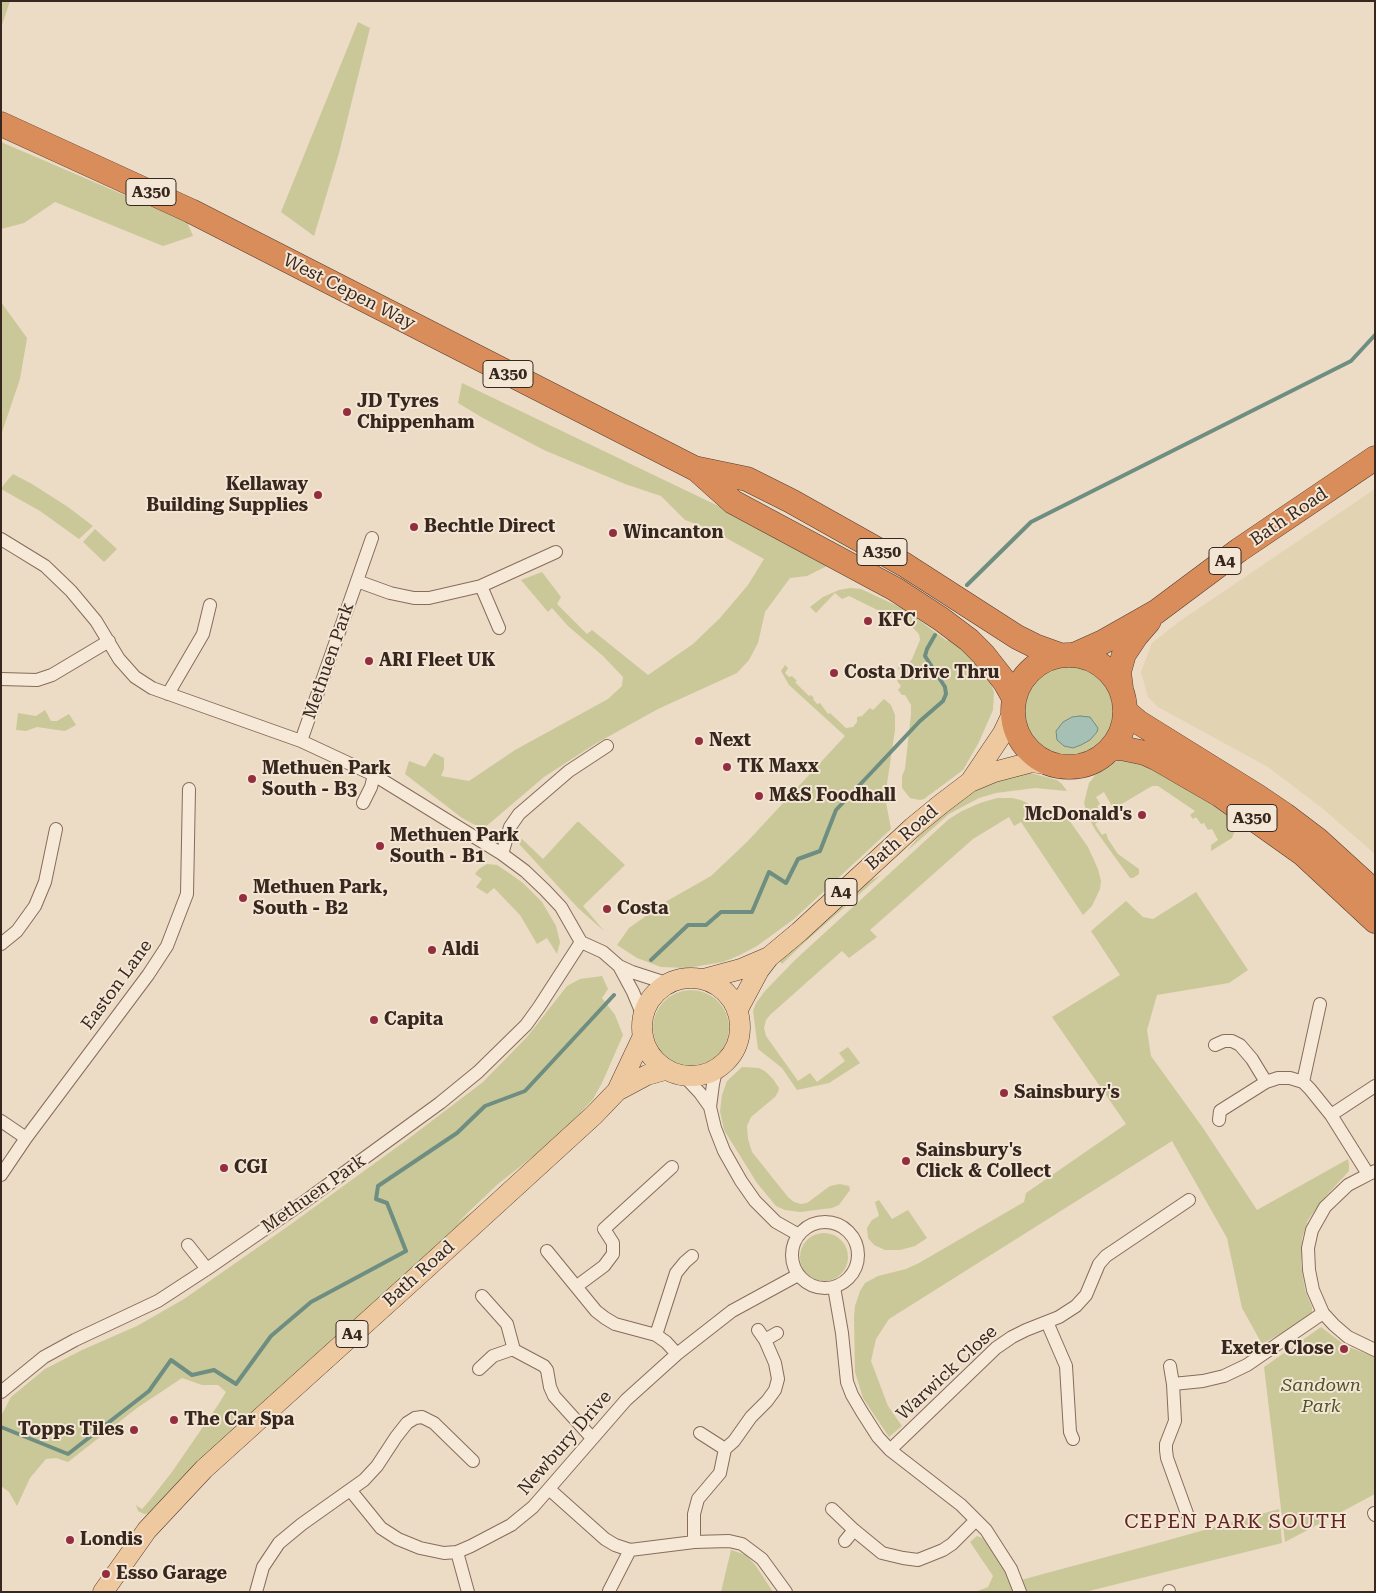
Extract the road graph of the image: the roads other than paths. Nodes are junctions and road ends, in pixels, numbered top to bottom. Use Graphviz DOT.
graph roads {
  1 [pos="1,124"];
  2 [pos="1375,458"];
  3 [pos="694,468"];
  4 [pos="372,538"];
  5 [pos="1,539"];
  6 [pos="556,552"];
  7 [pos="357,582"];
  8 [pos="480,586"];
  9 [pos="210,605"];
  10 [pos="1156,612"];
  11 [pos="499,628"];
  12 [pos="109,641"];
  13 [pos="1067,655"];
  14 [pos="1,679"];
  15 [pos="168,694"];
  16 [pos="1123,700"];
  17 [pos="1013,706"];
  18 [pos="301,741"];
  19 [pos="608,746"];
  20 [pos="1111,748"];
  21 [pos="1050,764"];
  22 [pos="374,775"];
  23 [pos="970,782"];
  24 [pos="189,789"];
  25 [pos="363,803"];
  26 [pos="56,828"];
  27 [pos="502,854"];
  28 [pos="1375,892"];
  29 [pos="1375,921"];
  30 [pos="581,942"];
  31 [pos="1,944"];
  32 [pos="769,957"];
  33 [pos="619,966"];
  34 [pos="704,979"];
  35 [pos="669,984"];
  36 [pos="1320,1004"];
  37 [pos="737,1011"];
  38 [pos="643,1026"];
  39 [pos="1215,1045"];
  40 [pos="718,1067"];
  41 [pos="665,1070"];
  42 [pos="684,1076"];
  43 [pos="1266,1082"];
  44 [pos="1303,1082"];
  45 [pos="1375,1086"];
  46 [pos="617,1091"];
  47 [pos="710,1107"];
  48 [pos="1217,1113"];
  49 [pos="1331,1115"];
  50 [pos="1,1121"];
  51 [pos="26,1138"];
  52 [pos="672,1167"];
  53 [pos="1371,1173"];
  54 [pos="1,1175"];
  55 [pos="1189,1200"];
  56 [pos="799,1235"];
  57 [pos="188,1245"];
  58 [pos="546,1251"];
  59 [pos="692,1256"];
  60 [pos="207,1269"];
  61 [pos="798,1275"];
  62 [pos="577,1286"];
  63 [pos="834,1287"];
  64 [pos="482,1296"];
  65 [pos="1323,1313"];
  66 [pos="1047,1322"];
  67 [pos="777,1333"];
  68 [pos="656,1335"];
  69 [pos="513,1348"];
  70 [pos="1375,1350"];
  71 [pos="677,1354"];
  72 [pos="1170,1366"];
  73 [pos="479,1369"];
  74 [pos="1173,1384"];
  75 [pos="1,1392"];
  76 [pos="700,1433"];
  77 [pos="592,1438"];
  78 [pos="1073,1439"];
  79 [pos="725,1449"];
  80 [pos="890,1450"];
  81 [pos="473,1461"];
  82 [pos="549,1489"];
  83 [pos="351,1491"];
  84 [pos="832,1509"];
  85 [pos="1189,1519"];
  86 [pos="976,1520"];
  87 [pos="854,1530"];
  88 [pos="845,1541"];
  89 [pos="694,1542"];
  90 [pos="630,1550"];
  91 [pos="456,1552"];
  92 [pos="609,1591"];
  93 [pos="103,1592"];
  94 [pos="256,1592"];
  95 [pos="468,1592"];
  96 [pos="786,1592"];
  97 [pos="1020,1592"];
  1 -- 3 [label="highway, West Cepen Way / A350"];
  2 -- 10 [label="highway, Bath Road / A4"];
  3 -- 13 [label="highway, West Cepen Way / A350"];
  3 -- 17 [label="highway, West Cepen Way / A350"];
  4 -- 7 [label="street, Methuen Park"];
  5 -- 12 [label="street, Methuen Park"];
  6 -- 8 [label="street, Methuen Park"];
  7 -- 8 [label="street, Methuen Park"];
  7 -- 18 [label="street, Methuen Park"];
  8 -- 11 [label="street"];
  9 -- 15 [label="street"];
  10 -- 13 [label="highway, Bath Road / A4"];
  10 -- 16 [label="highway, Bath Road / A4"];
  12 -- 14 [label="street"];
  12 -- 15 [label="street, Methuen Park"];
  13 -- 16 [label="highway"];
  13 -- 17 [label="highway"];
  15 -- 18 [label="street, Methuen Park"];
  16 -- 20 [label="highway"];
  16 -- 28 [label="highway, A350"];
  17 -- 21 [label="highway"];
  17 -- 23 [label="main road, Bath Road / A4"];
  18 -- 22 [label="street, Methuen Park"];
  19 -- 27 [label="street"];
  20 -- 21 [label="highway"];
  20 -- 29 [label="highway, A350"];
  21 -- 23 [label="main road, Bath Road / A4"];
  22 -- 25 [label="street"];
  22 -- 27 [label="street, Methuen Park"];
  23 -- 32 [label="main road, Bath Road / A4"];
  24 -- 51 [label="street, Easton Lane"];
  26 -- 31 [label="street"];
  27 -- 30 [label="street, Methuen Park"];
  30 -- 33 [label="street"];
  30 -- 60 [label="street, Methuen Park"];
  32 -- 34 [label="main road, Bath Road / A4"];
  32 -- 37 [label="main road, Bath Road / A4"];
  33 -- 35 [label="street"];
  33 -- 38 [label="street"];
  34 -- 35 [label="main road, A4"];
  34 -- 37 [label="main road"];
  35 -- 38 [label="main road, A4"];
  36 -- 44 [label="street"];
  37 -- 40 [label="main road"];
  38 -- 41 [label="main road"];
  38 -- 46 [label="main road, Bath Road / A4"];
  39 -- 43 [label="street"];
  40 -- 42 [label="main road"];
  40 -- 47 [label="street"];
  41 -- 42 [label="main road"];
  41 -- 46 [label="main road, Bath Road"];
  42 -- 47 [label="street"];
  43 -- 44 [label="street"];
  43 -- 48 [label="street"];
  44 -- 49 [label="street"];
  45 -- 49 [label="street"];
  46 -- 93 [label="main road, Bath Road / A4"];
  47 -- 56 [label="street"];
  49 -- 53 [label="street"];
  50 -- 51 [label="street"];
  51 -- 54 [label="street, Easton Lane"];
  52 -- 62 [label="street"];
  53 -- 65 [label="street"];
  55 -- 66 [label="street, Warwick Close"];
  56 -- 61 [label="street"];
  56 -- 63 [label="street"];
  57 -- 60 [label="street"];
  58 -- 62 [label="street"];
  59 -- 68 [label="street"];
  60 -- 75 [label="street, Methuen Park"];
  61 -- 63 [label="street"];
  61 -- 71 [label="street, Newbury Drive"];
  62 -- 68 [label="street"];
  63 -- 80 [label="street"];
  64 -- 69 [label="street"];
  65 -- 70 [label="street"];
  65 -- 74 [label="street"];
  66 -- 78 [label="street"];
  66 -- 80 [label="street, Warwick Close"];
  67 -- 79 [label="street"];
  68 -- 71 [label="street"];
  69 -- 73 [label="street"];
  69 -- 77 [label="street"];
  71 -- 77 [label="street, Newbury Drive"];
  72 -- 74 [label="street"];
  74 -- 85 [label="street"];
  76 -- 79 [label="street"];
  77 -- 82 [label="street, Newbury Drive"];
  79 -- 89 [label="street"];
  80 -- 86 [label="street"];
  81 -- 83 [label="street"];
  82 -- 90 [label="street"];
  82 -- 91 [label="street, Newbury Drive"];
  83 -- 91 [label="street, Newbury Drive"];
  83 -- 94 [label="street"];
  84 -- 87 [label="street"];
  86 -- 87 [label="street"];
  86 -- 97 [label="street"];
  87 -- 88 [label="street"];
  89 -- 90 [label="street"];
  89 -- 96 [label="street"];
  90 -- 92 [label="street"];
  91 -- 95 [label="street"];
}
